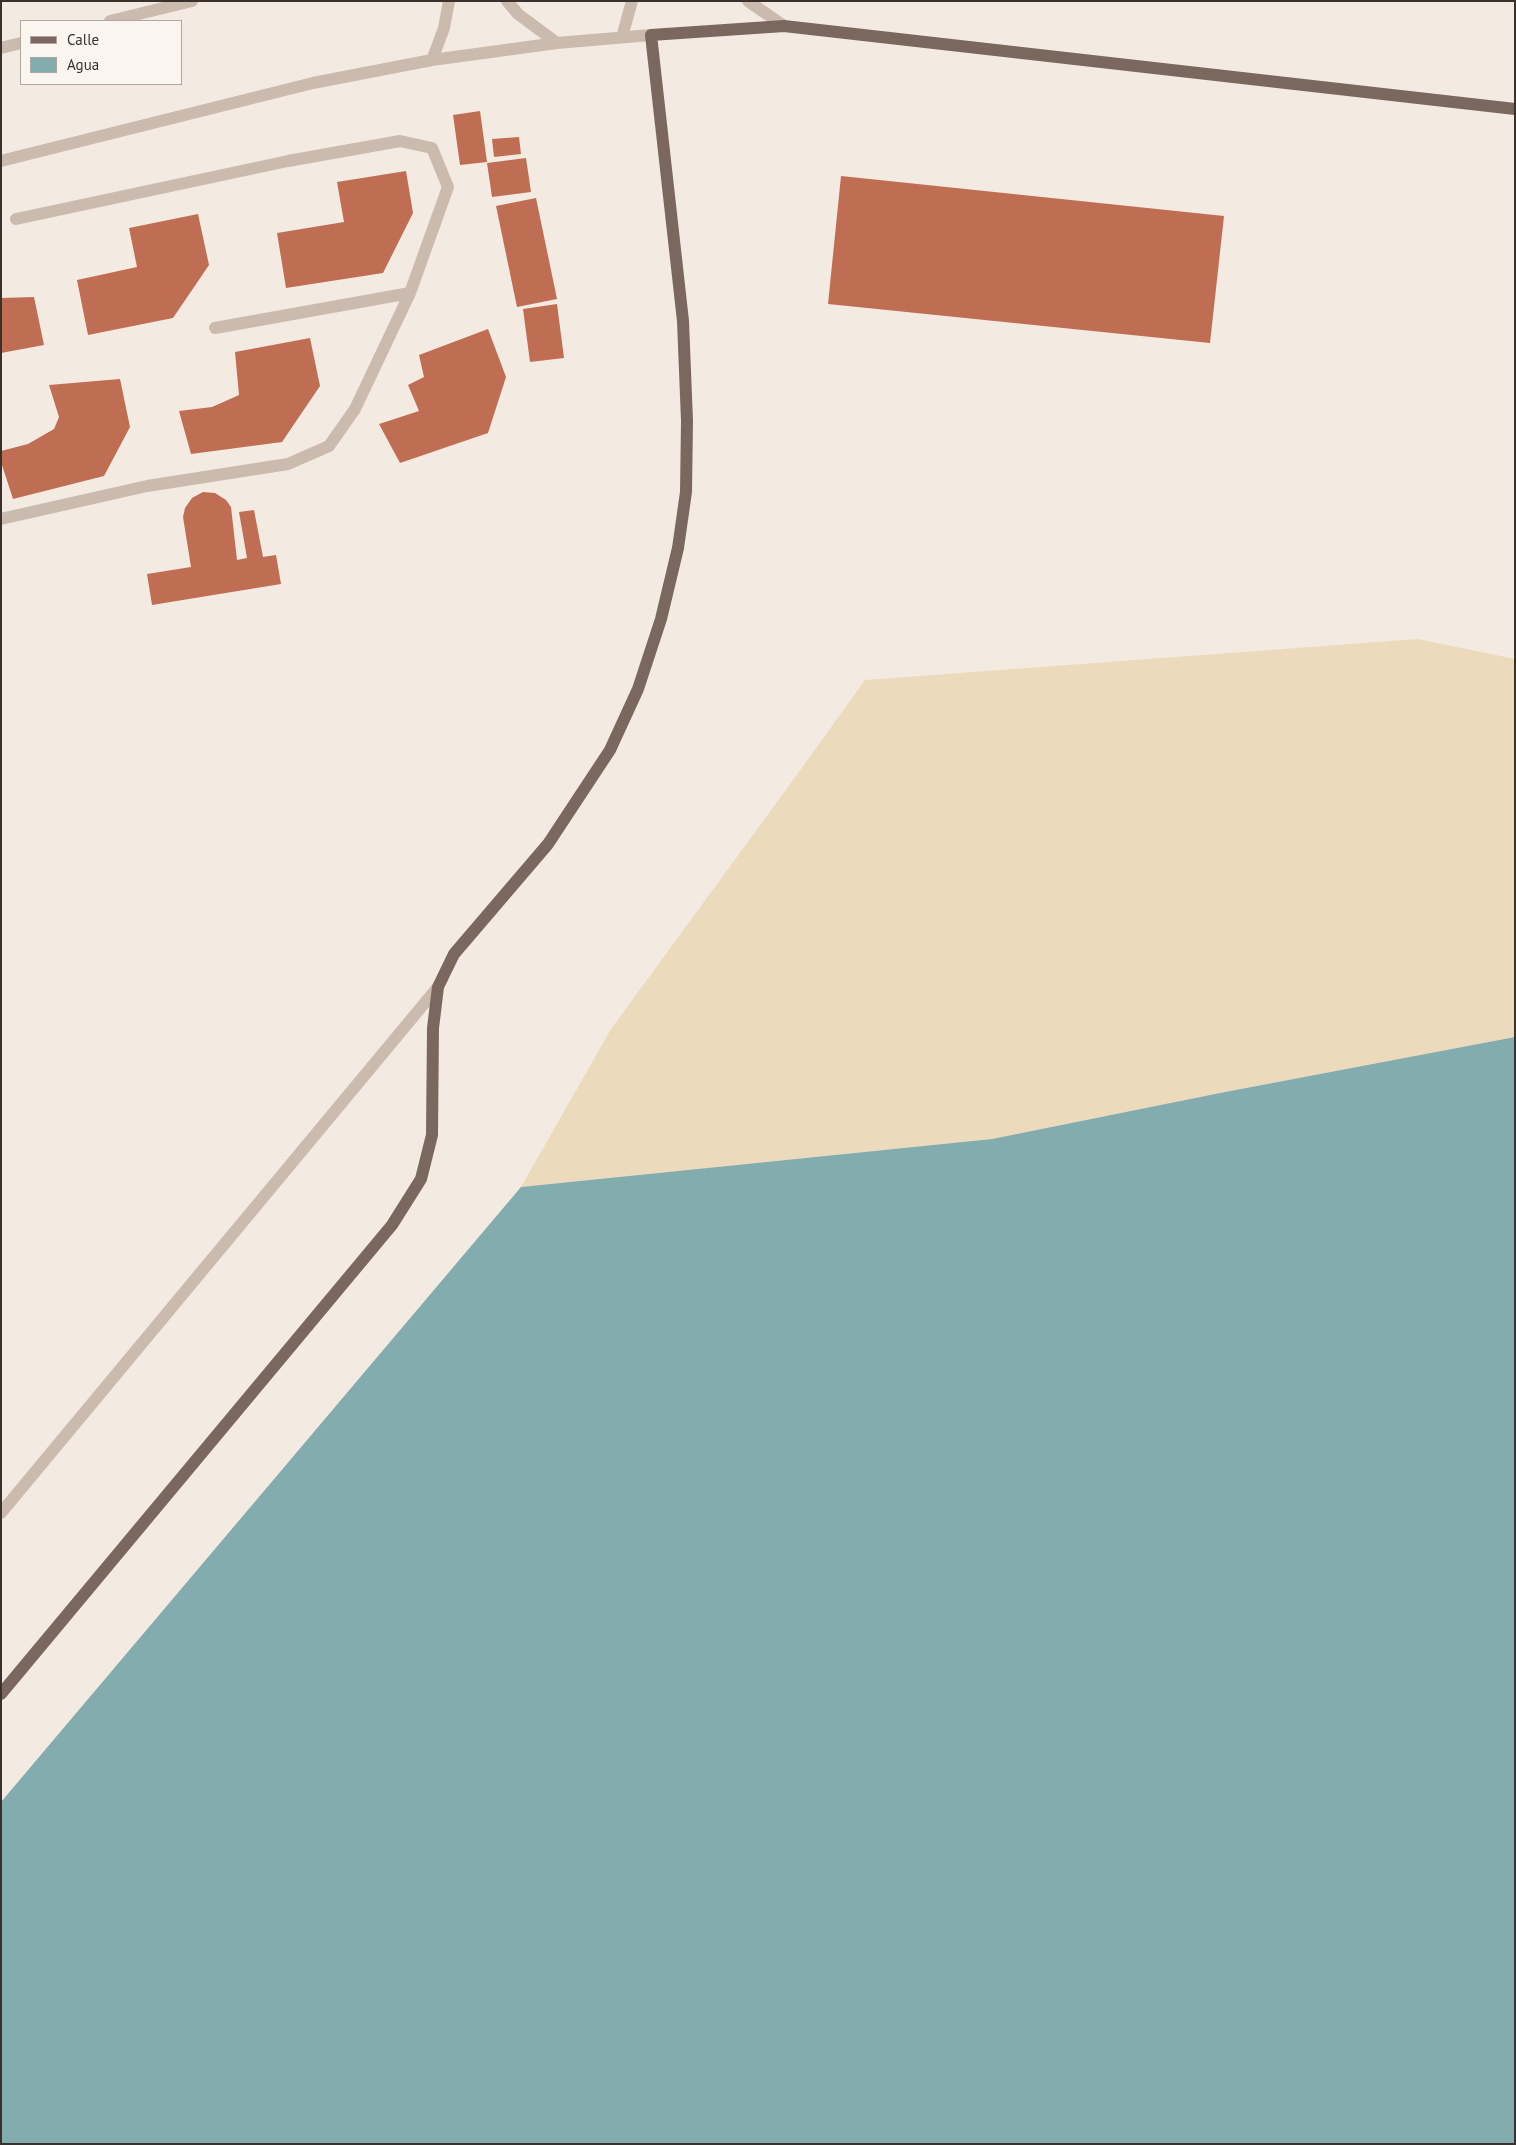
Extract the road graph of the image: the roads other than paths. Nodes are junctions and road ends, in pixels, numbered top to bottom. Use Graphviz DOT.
graph roads {
  1 [pos="192,1"];
  2 [pos="449,1"];
  3 [pos="506,1"];
  4 [pos="632,1"];
  5 [pos="748,1"];
  6 [pos="114,20"];
  7 [pos="784,26"];
  8 [pos="651,35"];
  9 [pos="622,37"];
  10 [pos="20,43"];
  11 [pos="557,43"];
  12 [pos="1,48"];
  13 [pos="432,60"];
  14 [pos="1515,109"];
  15 [pos="1,161"];
  16 [pos="16,219"];
  17 [pos="410,293"];
  18 [pos="215,328"];
  19 [pos="1,519"];
  20 [pos="438,987"];
  21 [pos="1,1513"];
  22 [pos="1,1694"];
  1 -- 6 [label="street"];
  2 -- 13 [label="street"];
  3 -- 11 [label="street"];
  4 -- 9 [label="street"];
  5 -- 7 [label="street"];
  7 -- 8 [label="main road"];
  7 -- 14 [label="main road"];
  8 -- 9 [label="street"];
  8 -- 20 [label="main road"];
  9 -- 11 [label="street"];
  10 -- 12 [label="street"];
  11 -- 13 [label="street"];
  13 -- 15 [label="street"];
  16 -- 17 [label="street"];
  17 -- 18 [label="street"];
  17 -- 19 [label="street"];
  20 -- 21 [label="street"];
  20 -- 22 [label="main road"];
}
